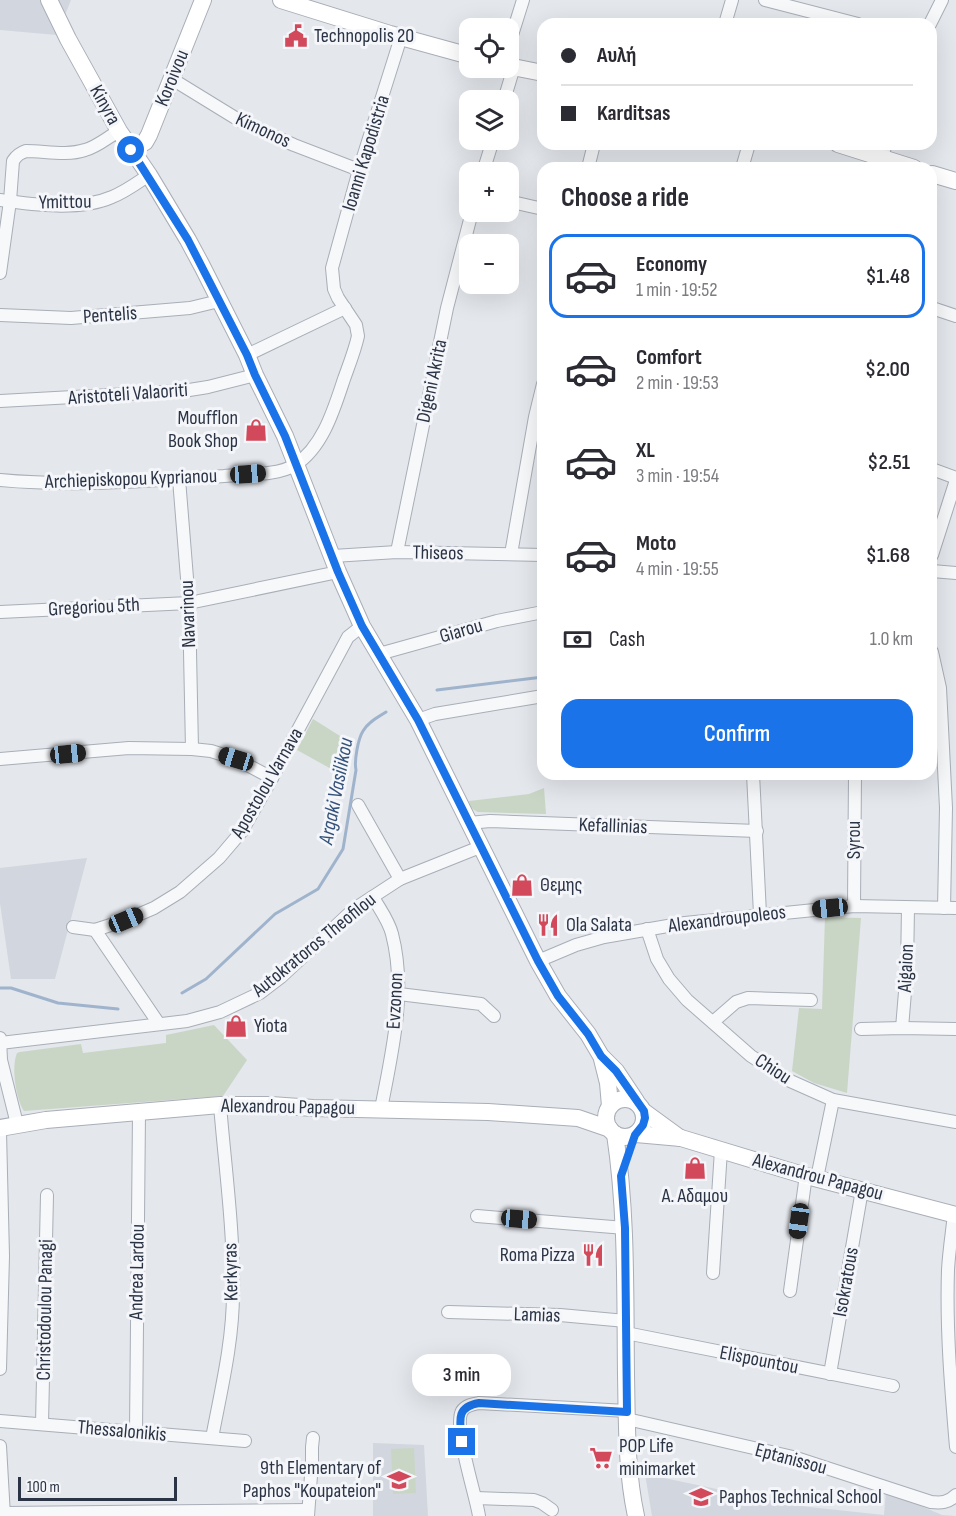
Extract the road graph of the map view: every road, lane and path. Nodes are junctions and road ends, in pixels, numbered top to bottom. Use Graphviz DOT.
graph roads {
  1 [pos="49,0"];
  2 [pos="203,0"];
  3 [pos="281,0"];
  4 [pos="523,0"];
  5 [pos="732,0"];
  6 [pos="765,0"];
  7 [pos="942,0"];
  8 [pos="306,4"];
  9 [pos="517,18"];
  10 [pos="727,18"];
  11 [pos="835,18"];
  12 [pos="933,18"];
  13 [pos="401,37"];
  14 [pos="459,53"];
  15 [pos="519,68"];
  16 [pos="537,72"];
  17 [pos="172,79"];
  18 [pos="119,131"];
  19 [pos="131,150"];
  20 [pos="858,150"];
  21 [pos="882,157"];
  22 [pos="897,162"];
  23 [pos="359,170"];
  24 [pos="149,175"];
  25 [pos="937,175"];
  26 [pos="956,181"];
  27 [pos="5,201"];
  28 [pos="519,204"];
  29 [pos="537,208"];
  30 [pos="469,222"];
  31 [pos="0,273"];
  32 [pos="219,302"];
  33 [pos="345,308"];
  34 [pos="937,310"];
  35 [pos="0,315"];
  36 [pos="956,316"];
  37 [pos="247,355"];
  38 [pos="255,375"];
  39 [pos="0,401"];
  40 [pos="537,428"];
  41 [pos="296,464"];
  42 [pos="937,471"];
  43 [pos="179,479"];
  44 [pos="956,479"];
  45 [pos="0,480"];
  46 [pos="937,539"];
  47 [pos="397,552"];
  48 [pos="511,554"];
  49 [pos="537,555"];
  50 [pos="335,564"];
  51 [pos="937,571"];
  52 [pos="956,573"];
  53 [pos="189,603"];
  54 [pos="0,612"];
  55 [pos="537,613"];
  56 [pos="362,626"];
  57 [pos="379,654"];
  58 [pos="937,674"];
  59 [pos="537,697"];
  60 [pos="418,720"];
  61 [pos="192,749"];
  62 [pos="0,759"];
  63 [pos="272,778"];
  64 [pos="753,780"];
  65 [pos="855,780"];
  66 [pos="358,805"];
  67 [pos="469,823"];
  68 [pos="757,831"];
  69 [pos="480,846"];
  70 [pos="400,879"];
  71 [pos="373,897"];
  72 [pos="854,906"];
  73 [pos="908,908"];
  74 [pos="950,908"];
  75 [pos="760,914"];
  76 [pos="73,927"];
  77 [pos="647,929"];
  78 [pos="95,930"];
  79 [pos="538,961"];
  80 [pos="399,994"];
  81 [pos="811,1000"];
  82 [pos="494,1016"];
  83 [pos="713,1022"];
  84 [pos="159,1024"];
  85 [pos="902,1028"];
  86 [pos="861,1029"];
  87 [pos="956,1029"];
  88 [pos="0,1038"];
  89 [pos="0,1043"];
  90 [pos="601,1056"];
  91 [pos="1,1060"];
  92 [pos="833,1100"];
  93 [pos="220,1105"];
  94 [pos="640,1106"];
  95 [pos="609,1107"];
  96 [pos="381,1109"];
  97 [pos="139,1113"];
  98 [pos="578,1118"];
  99 [pos="956,1122"];
  100 [pos="6,1128"];
  101 [pos="612,1132"];
  102 [pos="636,1134"];
  103 [pos="681,1138"];
  104 [pos="721,1150"];
  105 [pos="621,1176"];
  106 [pos="811,1176"];
  107 [pos="862,1190"];
  108 [pos="47,1195"];
  109 [pos="955,1214"];
  110 [pos="477,1216"];
  111 [pos="625,1228"];
  112 [pos="713,1273"];
  113 [pos="790,1291"];
  114 [pos="448,1312"];
  115 [pos="626,1327"];
  116 [pos="0,1369"];
  117 [pos="830,1374"];
  118 [pos="893,1386"];
  119 [pos="627,1415"];
  120 [pos="0,1421"];
  121 [pos="42,1424"];
  122 [pos="135,1432"];
  123 [pos="212,1438"];
  124 [pos="314,1438"];
  125 [pos="245,1441"];
  126 [pos="0,1446"];
  127 [pos="956,1447"];
  128 [pos="954,1497"];
  129 [pos="476,1498"];
  130 [pos="552,1510"];
  131 [pos="308,1513"];
  132 [pos="4,1515"];
  133 [pos="479,1516"];
  134 [pos="636,1516"];
  1 -- 18 [label="street, Kinyra"];
  2 -- 17 [label="street, Koroivou"];
  3 -- 8 [label="street"];
  4 -- 9 [label="street"];
  5 -- 10 [label="street"];
  6 -- 11 [label="street"];
  7 -- 12 [label="street"];
  8 -- 13 [label="street"];
  13 -- 14 [label="street"];
  13 -- 23 [label="street, Ioanni Kapodistria"];
  15 -- 16 [label="street"];
  17 -- 19 [label="street, Koroivou"];
  17 -- 23 [label="street, Kimonos"];
  18 -- 19 [label="street, Kinyra"];
  18 -- 27 [label="street"];
  19 -- 24 [label="street, Kinyra"];
  20 -- 21 [label="street"];
  21 -- 22 [label="street"];
  23 -- 33 [label="street, Ioanni Kapodistria"];
  24 -- 27 [label="street, Ymittou"];
  24 -- 32 [label="street, Kinyra"];
  25 -- 26 [label="street"];
  27 -- 31 [label="street"];
  28 -- 29 [label="street"];
  30 -- 47 [label="street, Digeni Akrita"];
  32 -- 35 [label="street, Pentelis"];
  32 -- 37 [label="street, Kinyra"];
  33 -- 37 [label="street"];
  33 -- 41 [label="street"];
  34 -- 36 [label="street"];
  37 -- 38 [label="street, Kinyra"];
  38 -- 39 [label="street, Aristoteli Valaoriti"];
  38 -- 41 [label="street, Kinyra"];
  40 -- 48 [label="street"];
  41 -- 43 [label="street, Archiepiskopou Kyprianou"];
  41 -- 50 [label="street, Kinyra"];
  42 -- 44 [label="street"];
  43 -- 45 [label="street, Archiepiskopou Kyprianou"];
  43 -- 53 [label="street, Navarinou"];
  44 -- 46 [label="street"];
  47 -- 48 [label="street, Thiseos"];
  47 -- 50 [label="street, Thiseos"];
  48 -- 49 [label="street, Thiseos"];
  50 -- 53 [label="street, Thiseos"];
  50 -- 56 [label="street, Kinyra"];
  51 -- 52 [label="street"];
  53 -- 54 [label="street, Gregoriou 5th"];
  53 -- 61 [label="street, Navarinou"];
  55 -- 57 [label="street, Giarou"];
  56 -- 57 [label="street, Kinyra"];
  56 -- 63 [label="street, Apostolou Varnava"];
  57 -- 60 [label="street, Kinyra"];
  58 -- 74 [label="street"];
  59 -- 60 [label="street"];
  60 -- 67 [label="street, Kinyra"];
  61 -- 62 [label="street"];
  61 -- 63 [label="street"];
  63 -- 78 [label="street, Apostolou Varnava"];
  64 -- 68 [label="street"];
  65 -- 72 [label="street, Syrou"];
  66 -- 70 [label="street"];
  67 -- 68 [label="street, Kefallinias"];
  67 -- 69 [label="street, Kinyra"];
  68 -- 75 [label="street"];
  69 -- 70 [label="street, Autokratoros Theofilou"];
  69 -- 79 [label="street, Kinyra"];
  70 -- 71 [label="street, Autokratoros Theofilou"];
  71 -- 80 [label="street, Evzonon"];
  71 -- 84 [label="street, Autokratoros Theofilou"];
  72 -- 73 [label="street, Alexandroupoleos"];
  72 -- 75 [label="street, Alexandroupoleos"];
  73 -- 74 [label="street, Alexandroupoleos"];
  73 -- 85 [label="street, Aigaion"];
  75 -- 77 [label="street, Alexandroupoleos"];
  76 -- 78 [label="street, Apostolou Varnava"];
  77 -- 79 [label="street, Alexandroupoleos"];
  77 -- 83 [label="street, Chiou"];
  78 -- 84 [label="street"];
  79 -- 90 [label="street, Kinyra"];
  80 -- 82 [label="street"];
  80 -- 96 [label="street, Evzonon"];
  81 -- 83 [label="street"];
  83 -- 92 [label="street, Chiou"];
  84 -- 89 [label="street, Autokratoros Theofilou"];
  85 -- 86 [label="street"];
  85 -- 87 [label="street"];
  88 -- 89 [label="street"];
  89 -- 91 [label="street"];
  90 -- 94 [label="street"];
  90 -- 95 [label="street"];
  91 -- 100 [label="street"];
  92 -- 99 [label="street, Chiou"];
  92 -- 106 [label="street"];
  93 -- 96 [label="street, Alexandrou Papagou"];
  93 -- 97 [label="street, Alexandrou Papagou"];
  93 -- 123 [label="street, Kerkyras"];
  94 -- 95 [label="street"];
  94 -- 102 [label="street"];
  94 -- 103 [label="street, Alexandrou Papagou"];
  95 -- 98 [label="street, Alexandrou Papagou"];
  95 -- 101 [label="street"];
  96 -- 98 [label="street, Alexandrou Papagou"];
  97 -- 100 [label="street, Alexandrou Papagou"];
  97 -- 122 [label="street, Andrea Lardou"];
  98 -- 101 [label="street, Alexandrou Papagou"];
  100 -- 116 [label="street"];
  101 -- 102 [label="street"];
  101 -- 105 [label="street"];
  102 -- 103 [label="street, Alexandrou Papagou"];
  102 -- 105 [label="street"];
  103 -- 104 [label="street, Alexandrou Papagou"];
  104 -- 106 [label="street, Alexandrou Papagou"];
  104 -- 112 [label="street"];
  105 -- 111 [label="street"];
  106 -- 107 [label="street, Alexandrou Papagou"];
  106 -- 113 [label="street"];
  107 -- 109 [label="street, Alexandrou Papagou"];
  107 -- 117 [label="street, Isokratous"];
  108 -- 121 [label="street, Christodoulou Panagi"];
  109 -- 127 [label="street"];
  110 -- 111 [label="street"];
  111 -- 115 [label="street"];
  114 -- 115 [label="street, Lamias"];
  115 -- 117 [label="street, Elispountou"];
  115 -- 119 [label="street"];
  117 -- 118 [label="street, Elispountou"];
  119 -- 128 [label="street, Eptanissou"];
  119 -- 129 [label="street, Eptanissou"];
  119 -- 134 [label="street"];
  120 -- 121 [label="street, Thessalonikis"];
  121 -- 122 [label="street, Thessalonikis"];
  122 -- 123 [label="street, Thessalonikis"];
  123 -- 125 [label="street, Thessalonikis"];
  124 -- 131 [label="street"];
  126 -- 132 [label="street"];
  129 -- 130 [label="street"];
  129 -- 133 [label="street"];
  131 -- 132 [label="street"];
}
